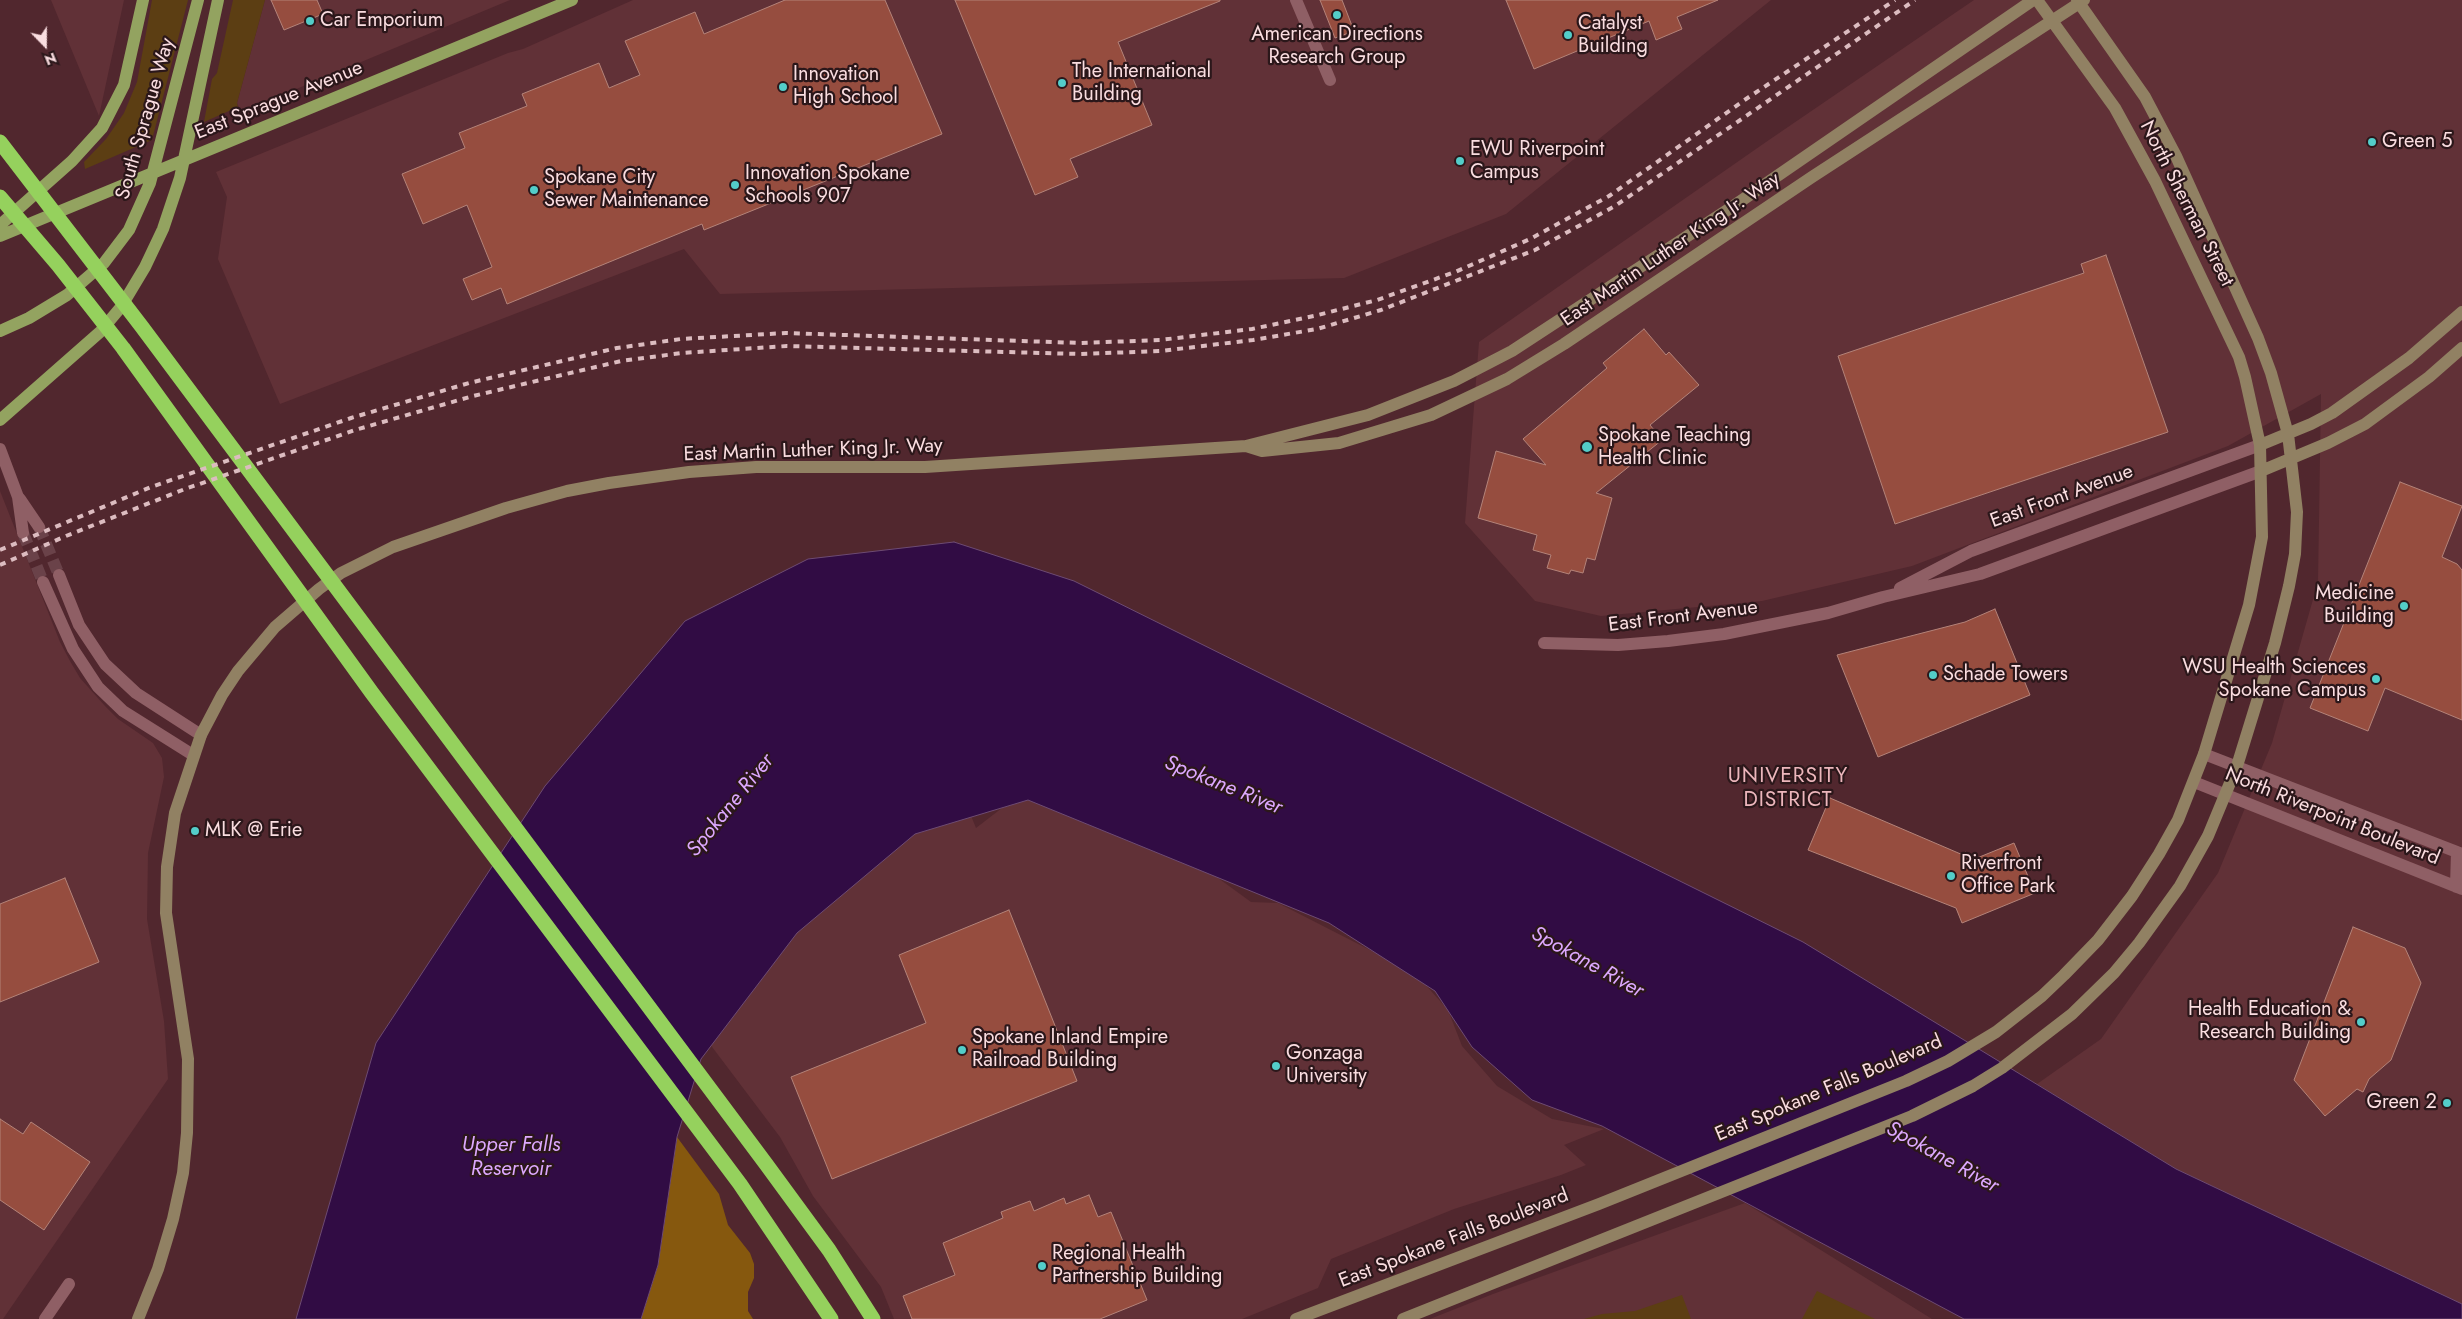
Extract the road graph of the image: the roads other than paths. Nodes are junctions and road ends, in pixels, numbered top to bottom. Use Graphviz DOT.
graph roads {
  1 [pos="143,0"];
  2 [pos="198,0"];
  3 [pos="218,0"];
  4 [pos="572,0"];
  5 [pos="1296,0"];
  6 [pos="2033,0"];
  7 [pos="2037,0"];
  8 [pos="2080,1"];
  9 [pos="2053,22"];
  10 [pos="1330,80"];
  11 [pos="3,144"];
  12 [pos="0,197"];
  13 [pos="0,225"];
  14 [pos="0,236"];
  15 [pos="2462,312"];
  16 [pos="0,331"];
  17 [pos="2462,348"];
  18 [pos="0,420"];
  19 [pos="2288,434"];
  20 [pos="2260,445"];
  21 [pos="1246,446"];
  22 [pos="0,449"];
  23 [pos="2292,458"];
  24 [pos="2261,471"];
  25 [pos="18,497"];
  26 [pos="39,527"];
  27 [pos="24,533"];
  28 [pos="59,575"];
  29 [pos="43,582"];
  30 [pos="1884,597"];
  31 [pos="1544,643"];
  32 [pos="201,735"];
  33 [pos="2204,754"];
  34 [pos="193,755"];
  35 [pos="2237,766"];
  36 [pos="2194,782"];
  37 [pos="2227,794"];
  38 [pos="2459,853"];
  39 [pos="2459,888"];
  40 [pos="69,1284"];
  41 [pos="46,1319"];
  42 [pos="138,1319"];
  43 [pos="831,1319"];
  44 [pos="873,1319"];
  45 [pos="1296,1319"];
  46 [pos="1403,1319"];
  1 -- 13 [label="main road, South Sprague Way"];
  2 -- 16 [label="main road, South Sprague Way"];
  3 -- 18 [label="main road"];
  4 -- 14 [label="main road, East Sprague Avenue"];
  5 -- 10 [label="street"];
  6 -- 21 [label="street, East Martin Luther King Jr. Way"];
  7 -- 9 [label="street, North Sherman Street"];
  8 -- 9 [label="street, East Martin Luther King Jr. Way"];
  8 -- 19 [label="street, North Sherman Street"];
  9 -- 20 [label="street, North Sherman Street"];
  9 -- 21 [label="street, East Martin Luther King Jr. Way"];
  11 -- 44 [label="highway"];
  12 -- 43 [label="highway"];
  15 -- 19 [label="street"];
  17 -- 23 [label="street"];
  19 -- 20 [label="street"];
  19 -- 23 [label="street"];
  20 -- 24 [label="street, East Spokane Falls Boulevard"];
  20 -- 30 [label="street, East Front Avenue"];
  21 -- 32 [label="street, East Martin Luther King Jr. Way"];
  22 -- 25 [label="street"];
  23 -- 24 [label="street"];
  23 -- 35 [label="street"];
  24 -- 30 [label="street, East Front Avenue"];
  24 -- 33 [label="street, East Spokane Falls Boulevard"];
  25 -- 26 [label="street"];
  25 -- 27 [label="street"];
  28 -- 32 [label="street"];
  29 -- 34 [label="street"];
  30 -- 31 [label="street, East Front Avenue"];
  32 -- 34 [label="street, East Martin Luther King Jr. Way"];
  33 -- 35 [label="street, North Riverpoint Boulevard"];
  33 -- 36 [label="street, East Spokane Falls Boulevard"];
  34 -- 42 [label="street, East Martin Luther King Jr. Way"];
  35 -- 37 [label="street"];
  35 -- 38 [label="street, North Riverpoint Boulevard"];
  36 -- 37 [label="street, North Riverpoint Boulevard"];
  36 -- 45 [label="street, East Spokane Falls Boulevard"];
  37 -- 39 [label="street, North Riverpoint Boulevard"];
  37 -- 46 [label="street"];
  38 -- 39 [label="street, North Riverpoint Boulevard"];
  40 -- 41 [label="street"];
}
